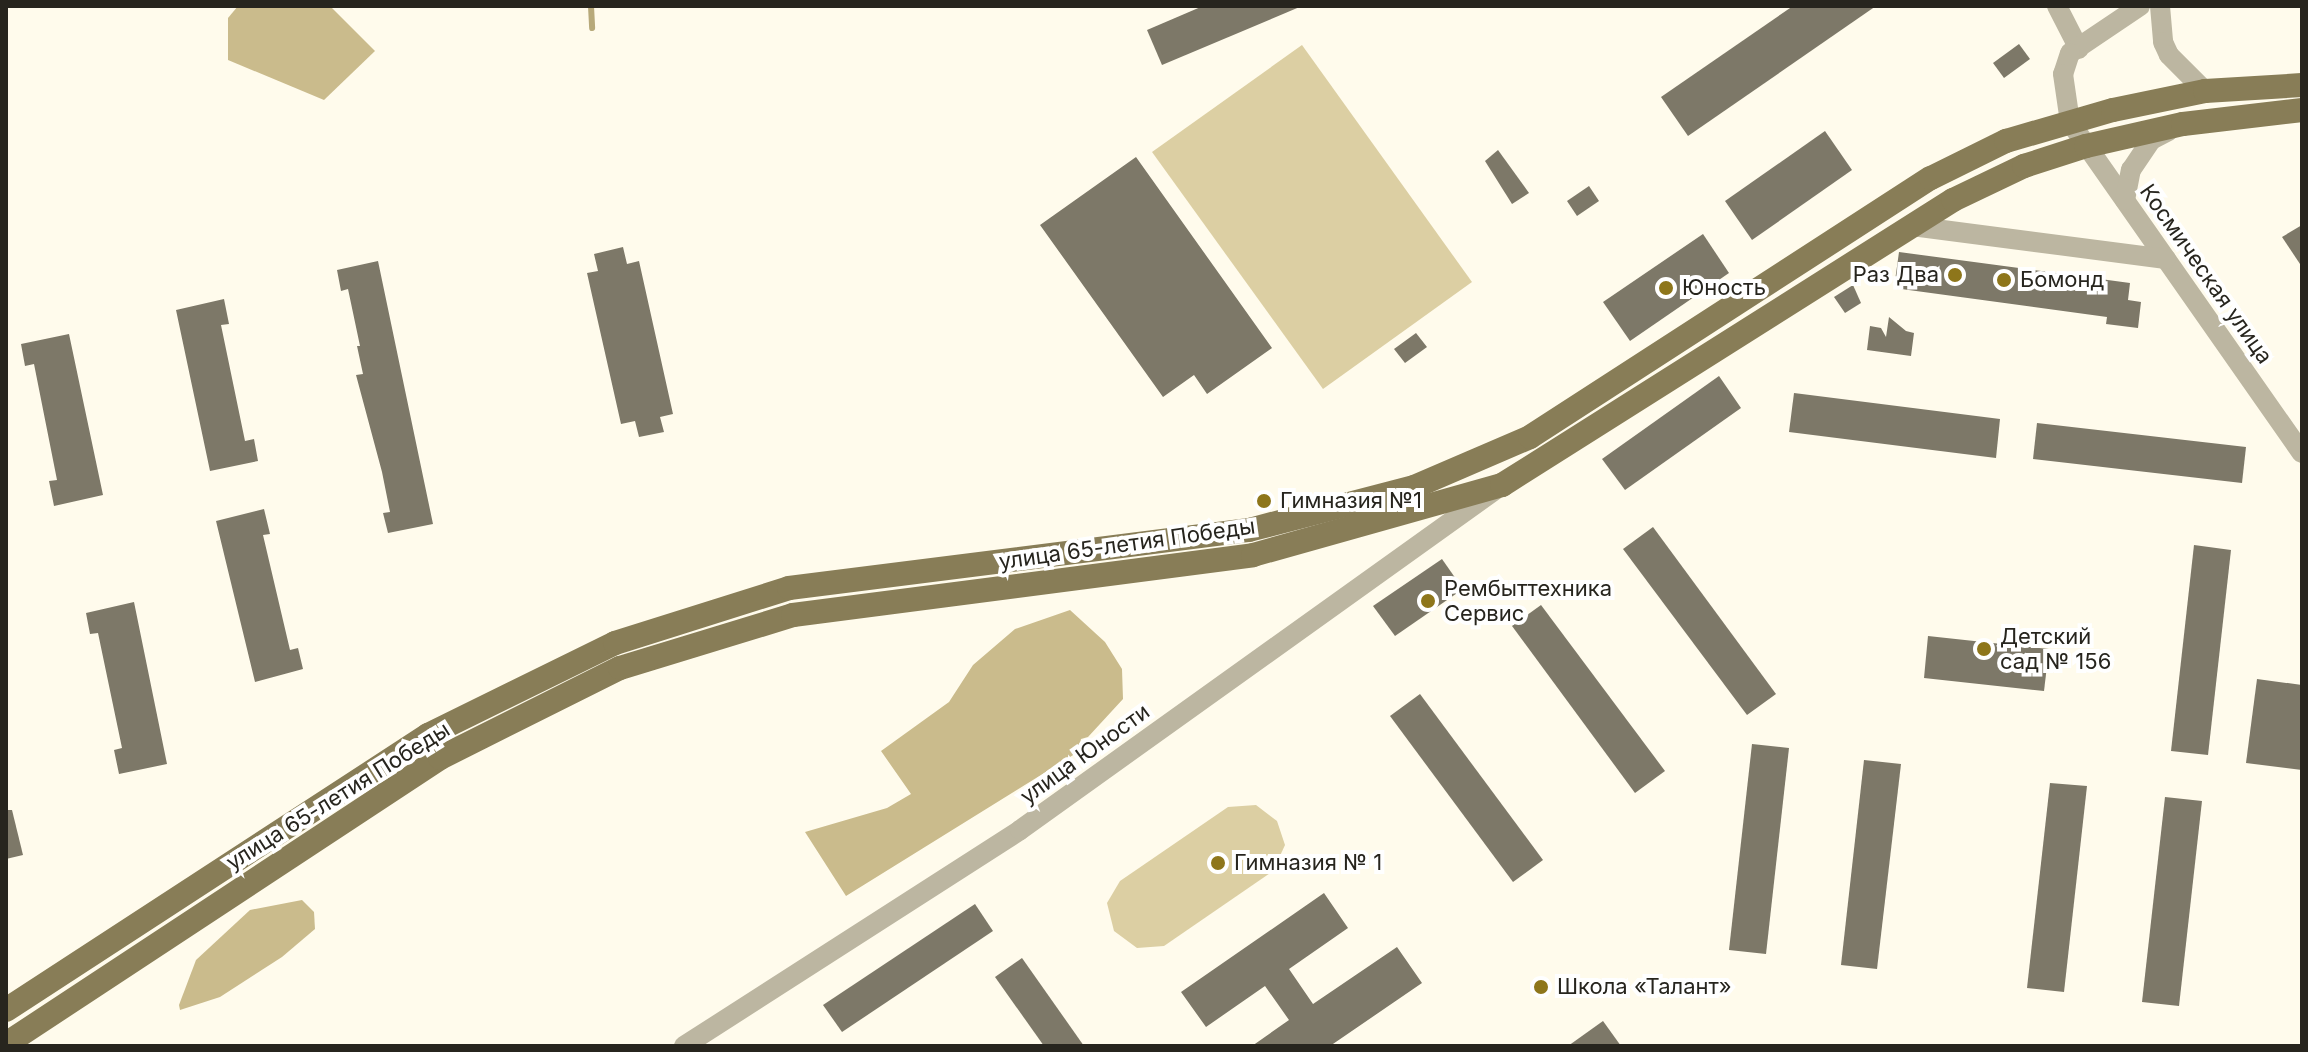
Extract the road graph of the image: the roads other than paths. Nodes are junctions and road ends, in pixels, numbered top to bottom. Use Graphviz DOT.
graph roads {
  1 [pos="2057,6"];
  2 [pos="2140,6"];
  3 [pos="2160,6"];
  4 [pos="2079,49"];
  5 [pos="2302,85"];
  6 [pos="2205,91"];
  7 [pos="2302,110"];
  8 [pos="2070,122"];
  9 [pos="2183,124"];
  10 [pos="2086,146"];
  11 [pos="2125,200"];
  12 [pos="1912,226"];
  13 [pos="2166,259"];
  14 [pos="2302,453"];
  15 [pos="1502,485"];
  16 [pos="6,1010"];
  17 [pos="6,1044"];
  18 [pos="684,1046"];
  1 -- 4 [label="street"];
  2 -- 4 [label="street"];
  3 -- 6 [label="street"];
  4 -- 8 [label="street"];
  5 -- 6 [label="main road, улица 65-летия Победы"];
  6 -- 8 [label="main road, улица 65-летия Победы"];
  7 -- 9 [label="main road"];
  8 -- 10 [label="street, Космическая улица"];
  8 -- 16 [label="main road, улица 65-летия Победы"];
  9 -- 10 [label="main road, улица 65-летия Победы"];
  9 -- 11 [label="street"];
  10 -- 11 [label="street, Космическая улица"];
  10 -- 12 [label="main road, улица 65-летия Победы"];
  11 -- 13 [label="street, Космическая улица"];
  12 -- 13 [label="street"];
  12 -- 15 [label="main road, улица 65-летия Победы"];
  13 -- 14 [label="street, Космическая улица"];
  15 -- 17 [label="main road, улица 65-летия Победы"];
  15 -- 18 [label="street, улица Юности"];
}
